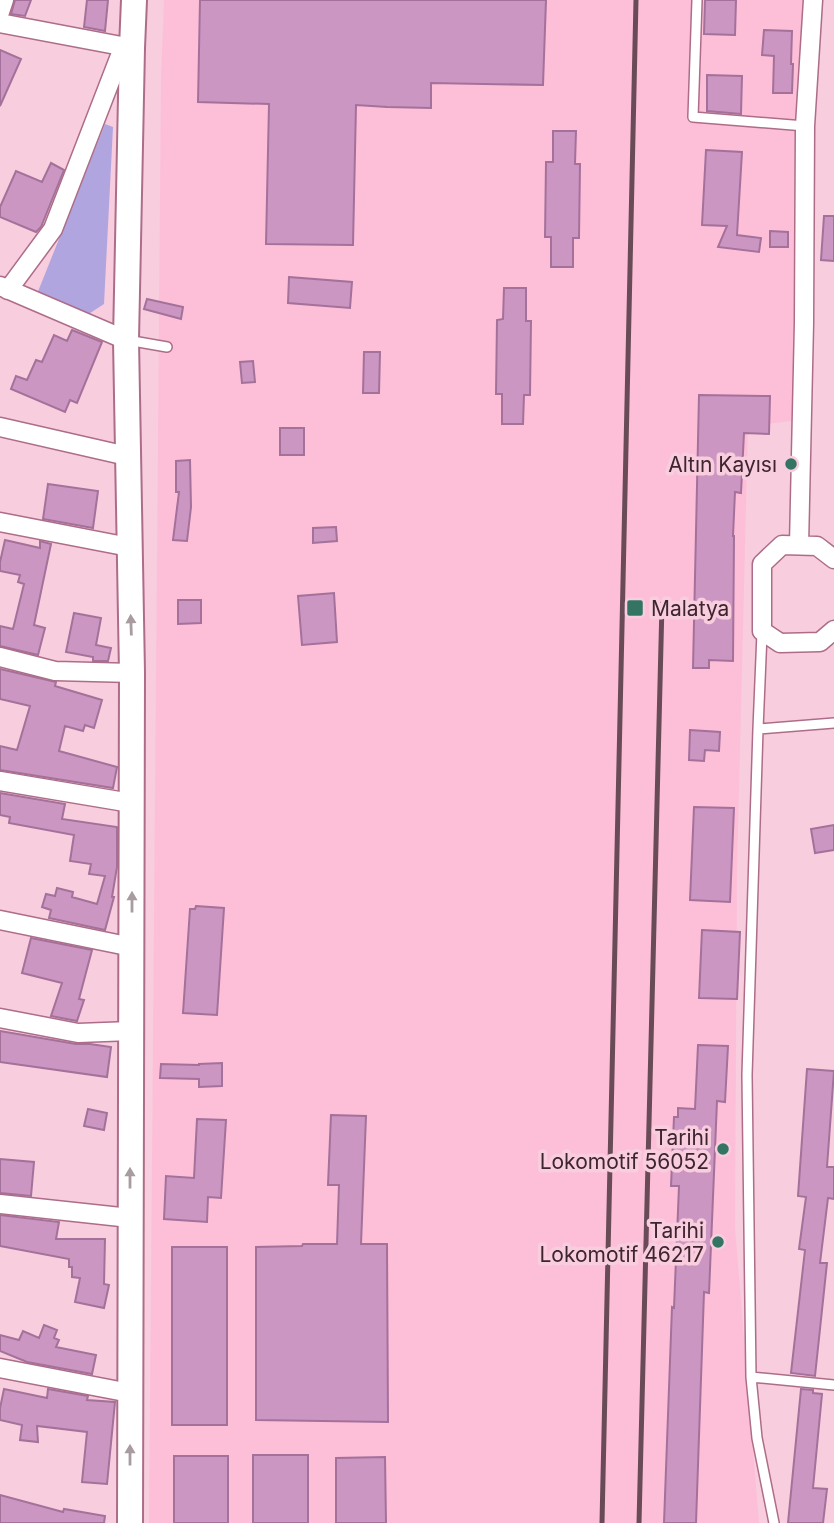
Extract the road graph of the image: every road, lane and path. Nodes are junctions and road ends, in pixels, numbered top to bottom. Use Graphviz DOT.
graph roads {
  1 [pos="4,0"];
  2 [pos="134,0"];
  3 [pos="697,0"];
  4 [pos="813,0"];
  5 [pos="0,12"];
  6 [pos="0,23"];
  7 [pos="128,48"];
  8 [pos="805,126"];
  9 [pos="4,288"];
  10 [pos="126,340"];
  11 [pos="167,346"];
  12 [pos="0,427"];
  13 [pos="127,456"];
  14 [pos="0,522"];
  15 [pos="799,545"];
  16 [pos="129,547"];
  17 [pos="834,559"];
  18 [pos="834,630"];
  19 [pos="762,631"];
  20 [pos="0,657"];
  21 [pos="132,673"];
  22 [pos="834,723"];
  23 [pos="758,729"];
  24 [pos="0,781"];
  25 [pos="131,803"];
  26 [pos="0,920"];
  27 [pos="132,947"];
  28 [pos="0,1018"];
  29 [pos="131,1031"];
  30 [pos="0,1204"];
  31 [pos="130,1218"];
  32 [pos="0,1368"];
  33 [pos="751,1377"];
  34 [pos="834,1385"];
  35 [pos="130,1393"];
  36 [pos="130,1523"];
  37 [pos="774,1523"];
  1 -- 5 [label="street"];
  2 -- 7 [label="street"];
  3 -- 8 [label="lane"];
  4 -- 8 [label="street"];
  6 -- 7 [label="street"];
  7 -- 9 [label="street"];
  7 -- 10 [label="street"];
  8 -- 15 [label="street"];
  9 -- 10 [label="street"];
  10 -- 11 [label="lane"];
  10 -- 13 [label="street"];
  12 -- 13 [label="street"];
  13 -- 16 [label="street"];
  14 -- 16 [label="street"];
  15 -- 17 [label="street"];
  15 -- 19 [label="street"];
  21 -- 16 [label="street, one-way"];
  18 -- 19 [label="street"];
  19 -- 23 [label="lane"];
  20 -- 21 [label="street"];
  21 -- 25 [label="street"];
  22 -- 23 [label="lane"];
  23 -- 33 [label="lane"];
  24 -- 25 [label="street"];
  27 -- 25 [label="street, one-way"];
  26 -- 27 [label="street"];
  27 -- 29 [label="street"];
  28 -- 29 [label="street"];
  31 -- 29 [label="street, one-way"];
  30 -- 31 [label="street"];
  31 -- 35 [label="street"];
  32 -- 35 [label="street"];
  33 -- 34 [label="lane"];
  33 -- 37 [label="lane"];
  36 -- 35 [label="street, one-way"];
}
